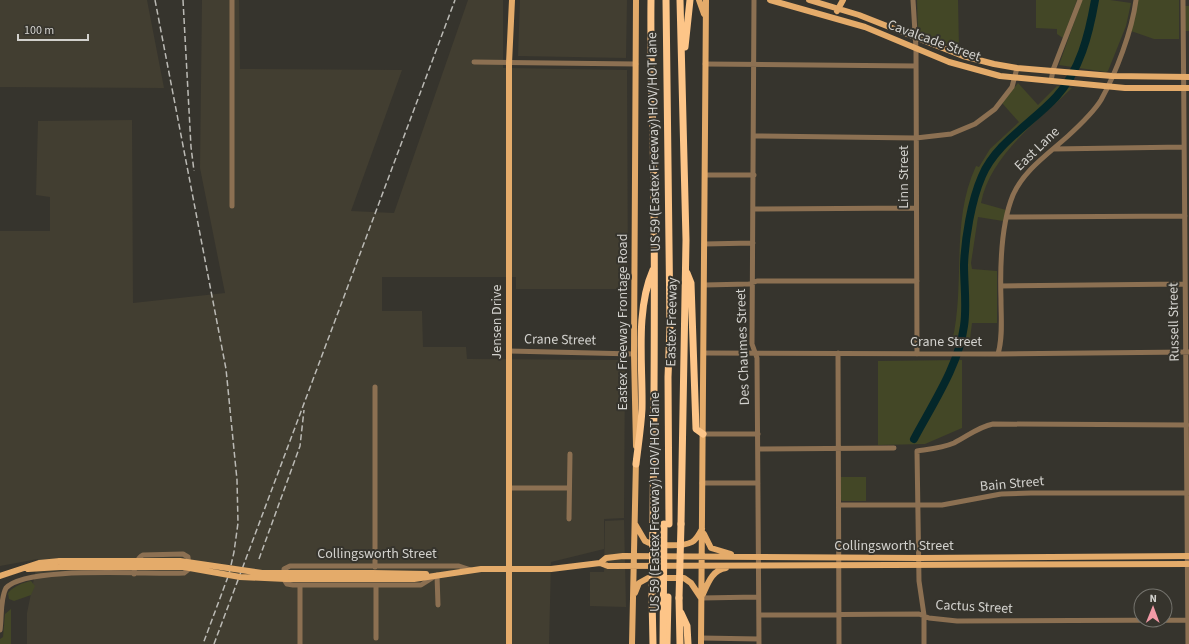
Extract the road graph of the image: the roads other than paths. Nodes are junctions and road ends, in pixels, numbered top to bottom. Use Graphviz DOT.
graph roads {
  1 [pos="232,0"];
  2 [pos="512,0"];
  3 [pos="636,0"];
  4 [pos="651,0"];
  5 [pos="690,0"];
  6 [pos="699,0"];
  7 [pos="706,0"];
  8 [pos="711,0"];
  9 [pos="754,0"];
  10 [pos="770,0"];
  11 [pos="808,0"];
  12 [pos="842,0"];
  13 [pos="913,0"];
  14 [pos="1080,0"];
  15 [pos="1136,0"];
  16 [pos="1183,0"];
  17 [pos="666,2"];
  18 [pos="680,3"];
  19 [pos="837,9"];
  20 [pos="706,10"];
  21 [pos="706,18"];
  22 [pos="835,18"];
  23 [pos="915,38"];
  24 [pos="916,49"];
  25 [pos="964,56"];
  26 [pos="474,62"];
  27 [pos="509,63"];
  28 [pos="636,64"];
  29 [pos="705,64"];
  30 [pos="754,64"];
  31 [pos="916,66"];
  32 [pos="962,66"];
  33 [pos="1017,68"];
  34 [pos="682,69"];
  35 [pos="1053,70"];
  36 [pos="1112,76"];
  37 [pos="1186,77"];
  38 [pos="1015,78"];
  39 [pos="1051,81"];
  40 [pos="1107,86"];
  41 [pos="1186,88"];
  42 [pos="754,136"];
  43 [pos="916,138"];
  44 [pos="1184,147"];
  45 [pos="1053,148"];
  46 [pos="704,175"];
  47 [pos="754,175"];
  48 [pos="232,206"];
  49 [pos="916,208"];
  50 [pos="754,209"];
  51 [pos="1185,216"];
  52 [pos="1008,217"];
  53 [pos="753,243"];
  54 [pos="704,244"];
  55 [pos="655,266"];
  56 [pos="686,268"];
  57 [pos="917,281"];
  58 [pos="752,283"];
  59 [pos="1185,284"];
  60 [pos="704,285"];
  61 [pos="1001,286"];
  62 [pos="509,351"];
  63 [pos="1188,352"];
  64 [pos="704,353"];
  65 [pos="756,353"];
  66 [pos="838,353"];
  67 [pos="634,354"];
  68 [pos="917,354"];
  69 [pos="998,354"];
  70 [pos="375,387"];
  71 [pos="1186,425"];
  72 [pos="703,434"];
  73 [pos="758,434"];
  74 [pos="894,448"];
  75 [pos="758,449"];
  76 [pos="838,449"];
  77 [pos="570,454"];
  78 [pos="636,464"];
  79 [pos="702,483"];
  80 [pos="758,483"];
  81 [pos="509,488"];
  82 [pos="569,488"];
  83 [pos="1188,493"];
  84 [pos="839,505"];
  85 [pos="919,505"];
  86 [pos="569,519"];
  87 [pos="634,523"];
  88 [pos="666,524"];
  89 [pos="702,528"];
  90 [pos="633,556"];
  91 [pos="702,556"];
  92 [pos="1188,556"];
  93 [pos="742,557"];
  94 [pos="759,557"];
  95 [pos="838,558"];
  96 [pos="919,558"];
  97 [pos="600,563"];
  98 [pos="1188,564"];
  99 [pos="633,565"];
  100 [pos="759,565"];
  101 [pos="702,566"];
  102 [pos="737,566"];
  103 [pos="838,566"];
  104 [pos="919,566"];
  105 [pos="375,567"];
  106 [pos="509,569"];
  107 [pos="473,570"];
  108 [pos="134,574"];
  109 [pos="437,575"];
  110 [pos="0,576"];
  111 [pos="300,585"];
  112 [pos="376,585"];
  113 [pos="634,596"];
  114 [pos="758,597"];
  115 [pos="702,598"];
  116 [pos="438,606"];
  117 [pos="679,609"];
  118 [pos="839,614"];
  119 [pos="759,615"];
  120 [pos="924,615"];
  121 [pos="1188,620"];
  122 [pos="0,630"];
  123 [pos="376,638"];
  124 [pos="701,641"];
  125 [pos="759,641"];
  126 [pos="300,644"];
  127 [pos="509,644"];
  128 [pos="632,644"];
  129 [pos="653,644"];
  130 [pos="662,644"];
  131 [pos="667,644"];
  132 [pos="680,644"];
  133 [pos="688,644"];
  134 [pos="839,644"];
  135 [pos="924,644"];
  136 [pos="1188,644"];
  1 -- 48 [label="street"];
  2 -- 27 [label="main road, Jensen Drive"];
  3 -- 28 [label="main road, Eastex Freeway Frontage Road"];
  4 -- 55 [label="highway, Eastex Freeway"];
  5 -- 34 [label="highway"];
  6 -- 21 [label="main road"];
  7 -- 20 [label="main road"];
  8 -- 20 [label="main road"];
  9 -- 30 [label="street, Des Chaumes Street"];
  10 -- 22 [label="main road, Cavalcade Street"];
  11 -- 19 [label="main road, Cavalcade Street"];
  12 -- 19 [label="main road"];
  13 -- 23 [label="street, Linn Street"];
  14 -- 35 [label="street"];
  15 -- 36 [label="street, East Lane"];
  16 -- 37 [label="street, Russell Street"];
  17 -- 88 [label="highway, US 59 (Eastex Freeway) HOV/HOT lane"];
  18 -- 34 [label="highway, Eastex Freeway"];
  19 -- 22 [label="main road"];
  19 -- 23 [label="main road, Cavalcade Street"];
  20 -- 21 [label="main road"];
  21 -- 29 [label="main road"];
  22 -- 24 [label="main road, Cavalcade Street"];
  23 -- 24 [label="street, Linn Street"];
  23 -- 25 [label="main road, Cavalcade Street"];
  24 -- 31 [label="street, Linn Street"];
  24 -- 32 [label="main road, Cavalcade Street"];
  25 -- 32 [label="main road"];
  25 -- 33 [label="main road, Cavalcade Street"];
  26 -- 27 [label="street"];
  27 -- 28 [label="street"];
  27 -- 62 [label="main road, Jensen Drive"];
  28 -- 67 [label="main road, Eastex Freeway Frontage Road"];
  29 -- 30 [label="street"];
  29 -- 46 [label="main road"];
  30 -- 31 [label="street"];
  30 -- 42 [label="street, Des Chaumes Street"];
  31 -- 43 [label="street, Linn Street"];
  32 -- 38 [label="main road, Cavalcade Street"];
  33 -- 35 [label="main road, Cavalcade Street"];
  33 -- 38 [label="street"];
  34 -- 56 [label="highway, Eastex Freeway"];
  35 -- 36 [label="main road, Cavalcade Street"];
  35 -- 39 [label="street"];
  36 -- 37 [label="main road, Cavalcade Street"];
  36 -- 40 [label="street, East Lane"];
  37 -- 41 [label="street, Russell Street"];
  38 -- 39 [label="main road, Cavalcade Street"];
  38 -- 43 [label="street"];
  39 -- 40 [label="main road, Cavalcade Street"];
  40 -- 41 [label="main road, Cavalcade Street"];
  40 -- 45 [label="street, East Lane"];
  41 -- 44 [label="street, Russell Street"];
  42 -- 43 [label="street"];
  42 -- 47 [label="street, Des Chaumes Street"];
  43 -- 49 [label="street, Linn Street"];
  44 -- 45 [label="street"];
  44 -- 51 [label="street, Russell Street"];
  45 -- 52 [label="street, East Lane"];
  46 -- 47 [label="street"];
  46 -- 54 [label="main road"];
  47 -- 50 [label="street, Des Chaumes Street"];
  49 -- 50 [label="street"];
  49 -- 57 [label="street, Linn Street"];
  50 -- 53 [label="street, Des Chaumes Street"];
  51 -- 52 [label="street"];
  51 -- 59 [label="street, Russell Street"];
  52 -- 61 [label="street, East Lane"];
  53 -- 54 [label="street"];
  53 -- 58 [label="street, Des Chaumes Street"];
  54 -- 60 [label="main road"];
  55 -- 78 [label="highway"];
  55 -- 129 [label="highway, Eastex Freeway, bridge"];
  56 -- 72 [label="highway"];
  56 -- 117 [label="highway, Eastex Freeway, bridge"];
  57 -- 58 [label="street"];
  57 -- 68 [label="street, Linn Street"];
  58 -- 60 [label="street"];
  58 -- 65 [label="street, Des Chaumes Street"];
  59 -- 61 [label="street"];
  59 -- 63 [label="street, Russell Street"];
  60 -- 64 [label="main road"];
  61 -- 69 [label="street, East Lane"];
  62 -- 67 [label="street, Crane Street"];
  62 -- 81 [label="main road, Jensen Drive"];
  63 -- 69 [label="street, Crane Street"];
  63 -- 71 [label="street, Russell Street"];
  64 -- 65 [label="street, Crane Street"];
  64 -- 72 [label="main road"];
  65 -- 66 [label="street, Crane Street"];
  65 -- 73 [label="street, Des Chaumes Street"];
  66 -- 68 [label="street, Crane Street"];
  66 -- 76 [label="street"];
  67 -- 78 [label="main road, Eastex Freeway Frontage Road"];
  68 -- 69 [label="street, Crane Street"];
  70 -- 105 [label="street"];
  71 -- 83 [label="street, Russell Street"];
  71 -- 85 [label="street"];
  72 -- 73 [label="street"];
  72 -- 79 [label="main road"];
  73 -- 75 [label="street, Des Chaumes Street"];
  74 -- 76 [label="street"];
  75 -- 76 [label="street"];
  75 -- 80 [label="street, Des Chaumes Street"];
  76 -- 84 [label="street"];
  77 -- 82 [label="street"];
  78 -- 87 [label="main road, Eastex Freeway Frontage Road"];
  79 -- 80 [label="street"];
  79 -- 89 [label="main road"];
  80 -- 94 [label="street, Des Chaumes Street"];
  81 -- 82 [label="street"];
  81 -- 106 [label="main road, Jensen Drive"];
  82 -- 86 [label="street"];
  83 -- 85 [label="street, Bain Street"];
  83 -- 92 [label="street, Russell Street"];
  84 -- 85 [label="street, Bain Street"];
  84 -- 95 [label="street"];
  85 -- 96 [label="street"];
  87 -- 89 [label="main road"];
  87 -- 90 [label="main road, Eastex Freeway Frontage Road"];
  88 -- 130 [label="highway, bridge"];
  88 -- 131 [label="highway, US 59 (Eastex Freeway) HOV/HOT lane"];
  89 -- 91 [label="main road"];
  89 -- 93 [label="main road"];
  90 -- 91 [label="main road, Collingsworth Street"];
  90 -- 97 [label="main road, Collingsworth Street"];
  90 -- 99 [label="main road, Eastex Freeway Frontage Road"];
  91 -- 93 [label="main road, Collingsworth Street"];
  91 -- 101 [label="main road"];
  92 -- 96 [label="main road, Collingsworth Street"];
  92 -- 98 [label="street, Russell Street"];
  93 -- 94 [label="main road, Collingsworth Street"];
  94 -- 95 [label="main road, Collingsworth Street"];
  94 -- 100 [label="street, Des Chaumes Street"];
  95 -- 96 [label="main road, Collingsworth Street"];
  95 -- 103 [label="street"];
  96 -- 104 [label="street"];
  97 -- 99 [label="main road, Collingsworth Street"];
  97 -- 106 [label="main road, Collingsworth Street"];
  98 -- 104 [label="main road, Collingsworth Street"];
  98 -- 121 [label="street, Russell Street"];
  99 -- 101 [label="main road, Collingsworth Street"];
  99 -- 113 [label="main road, Eastex Freeway Frontage Road"];
  100 -- 102 [label="main road, Collingsworth Street"];
  100 -- 103 [label="main road, Collingsworth Street"];
  100 -- 114 [label="street, Des Chaumes Street"];
  101 -- 102 [label="main road, Collingsworth Street"];
  101 -- 115 [label="main road"];
  102 -- 115 [label="main road"];
  103 -- 104 [label="main road, Collingsworth Street"];
  103 -- 118 [label="street"];
  104 -- 120 [label="street"];
  105 -- 107 [label="street, Collingsworth Street"];
  105 -- 111 [label="street, Collingsworth Street"];
  106 -- 107 [label="main road, Collingsworth Street"];
  106 -- 127 [label="main road, Jensen Drive"];
  107 -- 109 [label="main road, Collingsworth Street"];
  108 -- 108 [label="street"];
  108 -- 122 [label="street"];
  109 -- 110 [label="main road, Collingsworth Street, bridge"];
  109 -- 112 [label="street, Collingsworth Street"];
  109 -- 116 [label="street"];
  111 -- 112 [label="street, Collingsworth Street"];
  111 -- 126 [label="street"];
  112 -- 123 [label="street"];
  113 -- 115 [label="main road"];
  113 -- 128 [label="main road, Eastex Freeway Frontage Road"];
  114 -- 115 [label="street"];
  114 -- 119 [label="street, Des Chaumes Street"];
  115 -- 124 [label="main road"];
  117 -- 132 [label="highway, Eastex Freeway"];
  117 -- 133 [label="highway"];
  118 -- 119 [label="street, Cactus Street"];
  118 -- 120 [label="street, Cactus Street"];
  118 -- 134 [label="street"];
  119 -- 125 [label="street, Des Chaumes Street"];
  120 -- 121 [label="street, Cactus Street"];
  120 -- 135 [label="street"];
  121 -- 136 [label="street, Russell Street"];
  124 -- 125 [label="street"];
}
